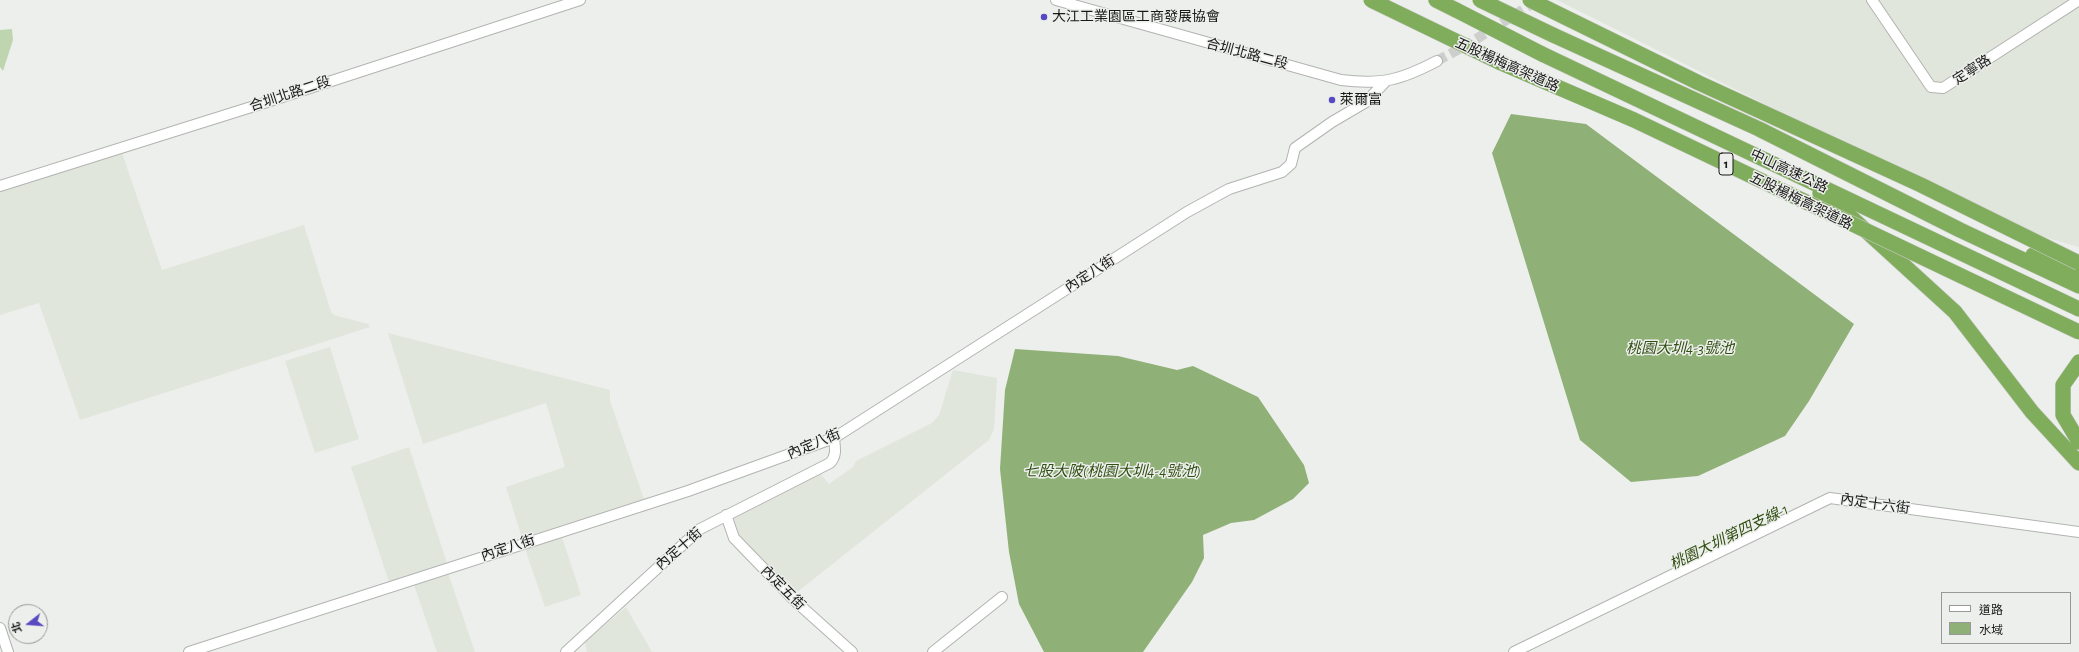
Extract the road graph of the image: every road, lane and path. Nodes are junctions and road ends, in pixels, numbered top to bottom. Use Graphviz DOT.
graph roads {
  1 [pos="580,0"];
  2 [pos="1056,0"];
  3 [pos="1371,0"];
  4 [pos="1436,0"];
  5 [pos="1480,0"];
  6 [pos="1530,0"];
  7 [pos="1872,0"];
  8 [pos="2079,0"];
  9 [pos="1437,61"];
  10 [pos="1385,82"];
  11 [pos="1797,175"];
  12 [pos="0,186"];
  13 [pos="1960,230"];
  14 [pos="2079,263"];
  15 [pos="2079,271"];
  16 [pos="2079,286"];
  17 [pos="2079,309"];
  18 [pos="2079,332"];
  19 [pos="2079,362"];
  20 [pos="834,438"];
  21 [pos="2079,442"];
  22 [pos="2079,463"];
  23 [pos="726,515"];
  24 [pos="2079,532"];
  25 [pos="1002,597"];
  26 [pos="0,628"];
  27 [pos="8,652"];
  28 [pos="189,652"];
  29 [pos="566,652"];
  30 [pos="852,652"];
  31 [pos="933,652"];
  32 [pos="1514,652"];
  1 -- 12 [label="street, 合圳北路二段"];
  2 -- 10 [label="street, 合圳北路二段"];
  3 -- 18 [label="highway, 五股楊梅高架道路 / 1, bridge"];
  4 -- 11 [label="highway, 中山高速公路 / 1, bridge"];
  5 -- 13 [label="highway, 中山高速公路, bridge"];
  6 -- 14 [label="highway, bridge"];
  7 -- 8 [label="street, 定寧路"];
  9 -- 10 [label="street, 合圳北路二段"];
  10 -- 20 [label="street, 內定八街"];
  11 -- 17 [label="highway, 中山高速公路 / 1"];
  11 -- 22 [label="highway"];
  13 -- 15 [label="highway"];
  13 -- 16 [label="highway, 中山高速公路"];
  19 -- 21 [label="highway"];
  20 -- 23 [label="street, 內定十街"];
  20 -- 28 [label="street, 內定八街"];
  23 -- 29 [label="street, 內定十街"];
  23 -- 30 [label="street, 內定五街"];
  24 -- 32 [label="street, 內定十六街"];
  25 -- 31 [label="street"];
  26 -- 27 [label="street"];
}
